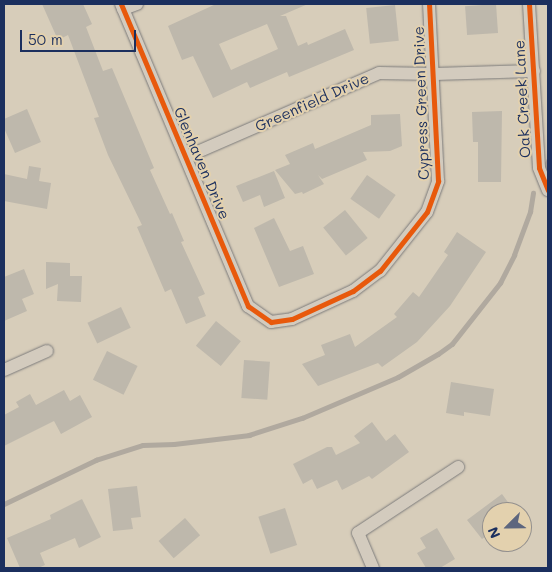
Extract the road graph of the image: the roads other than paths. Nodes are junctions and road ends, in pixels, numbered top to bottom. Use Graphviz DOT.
graph roads {
  1 [pos="137,4"];
  2 [pos="429,4"];
  3 [pos="529,4"];
  4 [pos="122,7"];
  5 [pos="534,70"];
  6 [pos="433,74"];
  7 [pos="186,157"];
  8 [pos="548,190"];
  9 [pos="271,322"];
  10 [pos="47,351"];
  11 [pos="4,370"];
  12 [pos="458,467"];
  13 [pos="373,568"];
  1 -- 4 [label="street"];
  2 -- 6 [label="street, Cypress Green Drive"];
  3 -- 5 [label="street, Oak Creek Lane"];
  4 -- 7 [label="street, Glenhaven Drive"];
  5 -- 6 [label="street, Greenfield Drive"];
  5 -- 8 [label="street, Oak Creek Lane"];
  6 -- 7 [label="street, Greenfield Drive"];
  6 -- 9 [label="street, Cypress Green Drive"];
  7 -- 9 [label="street, Glenhaven Drive"];
  10 -- 11 [label="street"];
  12 -- 13 [label="street"];
}
